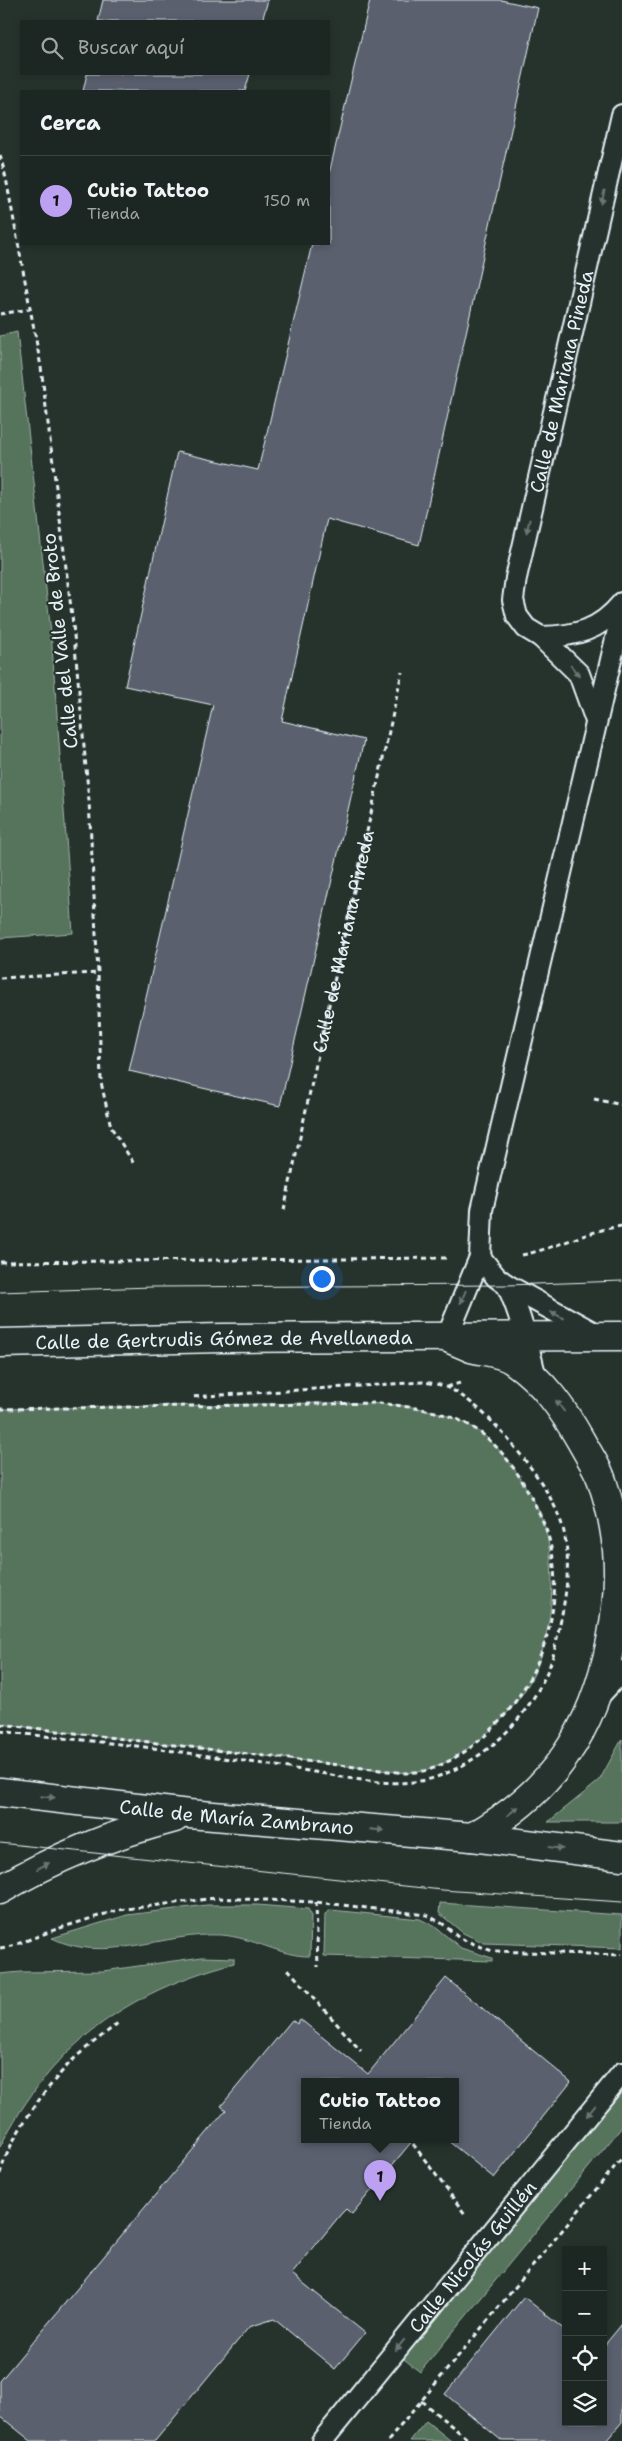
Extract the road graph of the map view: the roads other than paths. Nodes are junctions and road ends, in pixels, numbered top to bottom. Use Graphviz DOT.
graph roads {
  1 [pos="622,115"];
  2 [pos="622,603"];
  3 [pos="622,613"];
  4 [pos="541,637"];
  5 [pos="596,721"];
  6 [pos="480,1257"];
  7 [pos="507,1285"];
  8 [pos="446,1337"];
  9 [pos="527,1337"];
  10 [pos="611,1337"];
  11 [pos="0,1344"];
  12 [pos="536,1378"];
  13 [pos="612,1483"];
  14 [pos="622,1671"];
  15 [pos="597,1698"];
  16 [pos="0,1792"];
  17 [pos="189,1814"];
  18 [pos="472,1838"];
  19 [pos="622,1857"];
  20 [pos="0,1890"];
  21 [pos="622,2073"];
  22 [pos="322,2441"];
  1 -- 4 [label="lane, Calle de Mariana Pineda, one-way"];
  2 -- 4 [label="lane"];
  3 -- 5 [label="lane"];
  4 -- 5 [label="lane, Calle de Mariana Pineda, one-way"];
  5 -- 6 [label="lane"];
  6 -- 7 [label="lane"];
  6 -- 8 [label="lane, one-way"];
  7 -- 9 [label="lane"];
  10 -- 7 [label="lane, one-way"];
  8 -- 9 [label="main road, Calle de Gertrudis Gómez de Avellaneda"];
  8 -- 11 [label="main road, Calle de Gertrudis Gómez de Avellaneda"];
  8 -- 12 [label="main road, Calle de Gertrudis Gómez de Avellaneda"];
  9 -- 10 [label="main road, Calle de Gertrudis Gómez de Avellaneda"];
  9 -- 12 [label="lane"];
  13 -- 12 [label="main road, Calle de Gertrudis Gómez de Avellaneda, one-way"];
  13 -- 15 [label="main road, Calle de Gertrudis Gómez de Avellaneda"];
  14 -- 15 [label="lane"];
  18 -- 15 [label="main road, one-way"];
  16 -- 17 [label="main road, Calle de María Zambrano, one-way"];
  17 -- 18 [label="main road, Calle de María Zambrano, one-way"];
  20 -- 17 [label="main road, one-way"];
  18 -- 19 [label="main road, Calle de María Zambrano, one-way"];
  21 -- 22 [label="lane, Calle Nicolás Guillén, one-way"];
}
